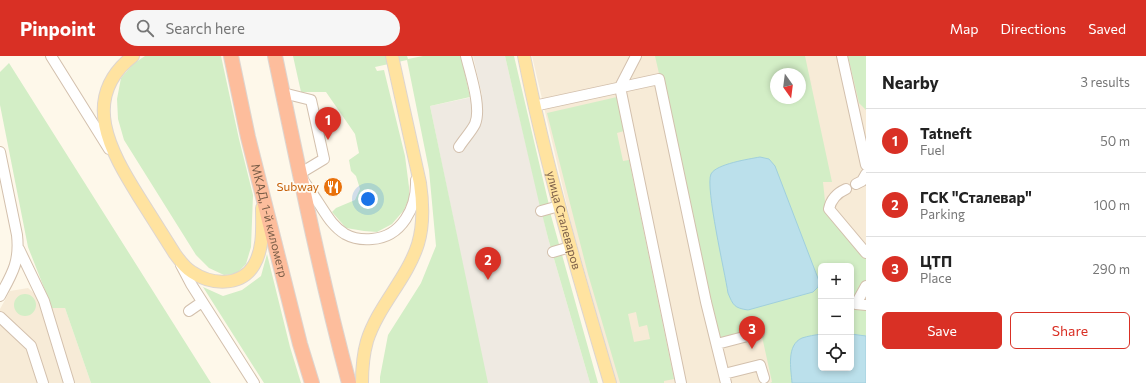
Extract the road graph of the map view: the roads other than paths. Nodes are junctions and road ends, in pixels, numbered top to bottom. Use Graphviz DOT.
graph roads {
  1 [pos="51,56"];
  2 [pos="133,56"];
  3 [pos="231,56"];
  4 [pos="275,56"];
  5 [pos="466,56"];
  6 [pos="524,56"];
  7 [pos="636,56"];
  8 [pos="842,56"];
  9 [pos="392,60"];
  10 [pos="620,87"];
  11 [pos="283,93"];
  12 [pos="534,106"];
  13 [pos="459,147"];
  14 [pos="0,152"];
  15 [pos="415,162"];
  16 [pos="866,165"];
  17 [pos="122,169"];
  18 [pos="299,174"];
  19 [pos="866,174"];
  20 [pos="3,179"];
  21 [pos="856,184"];
  22 [pos="846,189"];
  23 [pos="263,194"];
  24 [pos="560,206"];
  25 [pos="541,211"];
  26 [pos="570,247"];
  27 [pos="19,248"];
  28 [pos="553,252"];
  29 [pos="866,253"];
  30 [pos="175,254"];
  31 [pos="866,286"];
  32 [pos="0,296"];
  33 [pos="202,302"];
  34 [pos="866,305"];
  35 [pos="189,311"];
  36 [pos="0,317"];
  37 [pos="759,333"];
  38 [pos="717,344"];
  39 [pos="725,378"];
  40 [pos="764,378"];
  41 [pos="43,383"];
  42 [pos="69,383"];
  43 [pos="254,383"];
  44 [pos="312,383"];
  45 [pos="349,383"];
  46 [pos="362,383"];
  47 [pos="610,383"];
  48 [pos="681,383"];
  1 -- 17 [label="street"];
  2 -- 17 [label="main road"];
  3 -- 23 [label="highway, МКАД, 1-й километр"];
  4 -- 11 [label="highway"];
  5 -- 13 [label="street"];
  6 -- 12 [label="main road, улица Сталеваров"];
  7 -- 10 [label="street"];
  8 -- 16 [label="street"];
  9 -- 15 [label="main road"];
  10 -- 12 [label="street"];
  10 -- 38 [label="street"];
  10 -- 48 [label="street"];
  11 -- 18 [label="highway"];
  11 -- 18 [label="street"];
  12 -- 24 [label="main road, улица Сталеваров"];
  14 -- 20 [label="street"];
  15 -- 18 [label="street"];
  15 -- 46 [label="main road"];
  17 -- 30 [label="main road"];
  18 -- 45 [label="highway"];
  19 -- 21 [label="street"];
  20 -- 27 [label="street"];
  22 -- 29 [label="street"];
  23 -- 30 [label="main road"];
  23 -- 44 [label="highway, МКАД, 1-й километр"];
  24 -- 25 [label="street"];
  24 -- 26 [label="main road, улица Сталеваров"];
  26 -- 28 [label="street"];
  26 -- 47 [label="main road, улица Сталеваров"];
  27 -- 32 [label="street"];
  27 -- 42 [label="street"];
  30 -- 33 [label="street"];
  31 -- 34 [label="street"];
  33 -- 35 [label="street"];
  33 -- 43 [label="street"];
  36 -- 41 [label="street"];
  37 -- 38 [label="street"];
  38 -- 39 [label="street"];
  39 -- 40 [label="street"];
}
